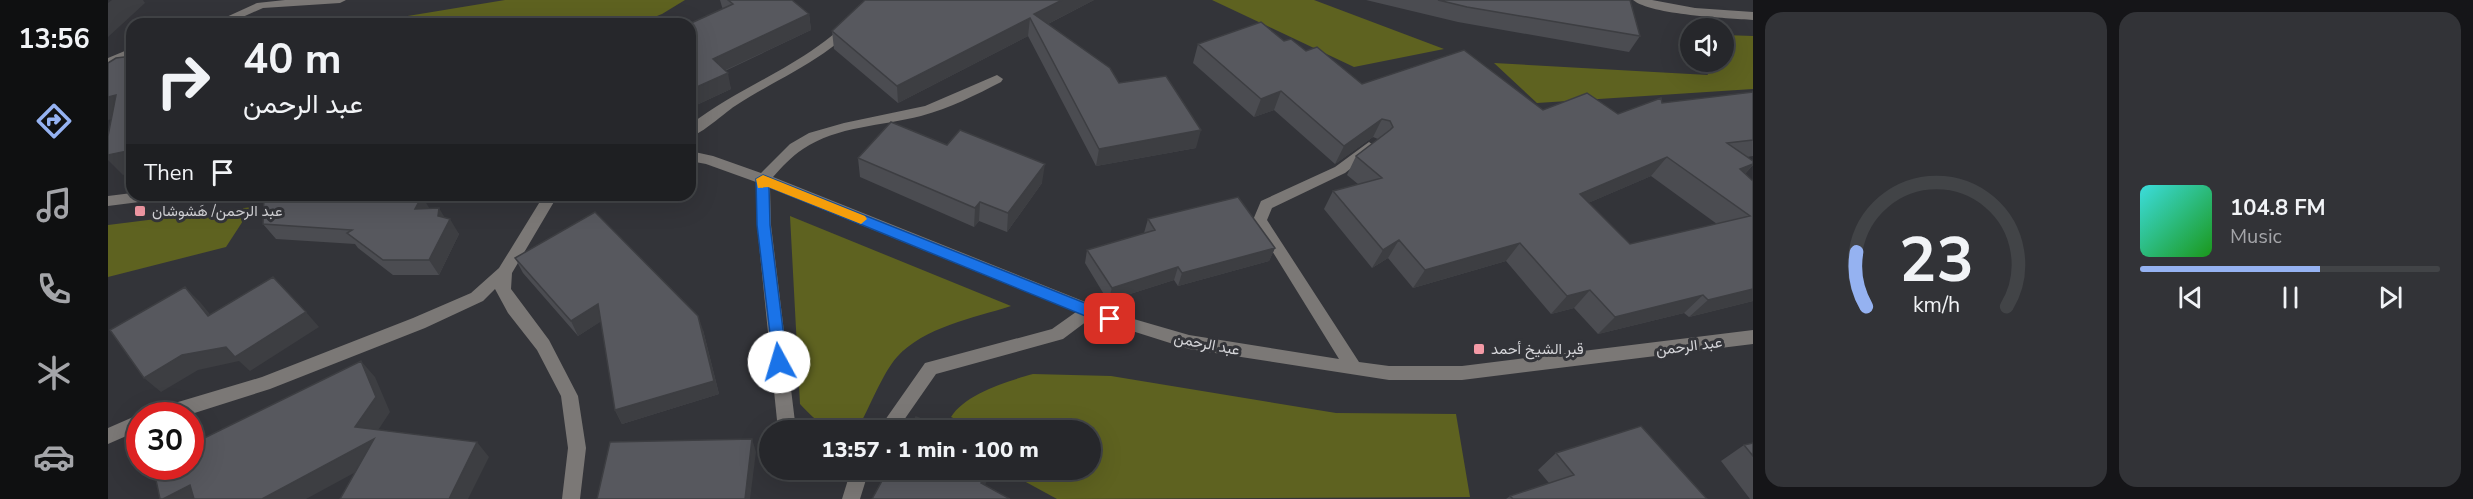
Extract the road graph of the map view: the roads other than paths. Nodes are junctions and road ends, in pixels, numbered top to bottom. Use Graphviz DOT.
graph roads {
  1 [pos="340,0"];
  2 [pos="872,0"];
  3 [pos="1639,0"];
  4 [pos="257,2"];
  5 [pos="1753,16"];
  6 [pos="228,18"];
  7 [pos="126,55"];
  8 [pos="108,63"];
  9 [pos="997,79"];
  10 [pos="696,127"];
  11 [pos="1374,144"];
  12 [pos="696,157"];
  13 [pos="763,179"];
  14 [pos="126,199"];
  15 [pos="108,201"];
  16 [pos="547,201"];
  17 [pos="504,272"];
  18 [pos="1089,311"];
  19 [pos="1753,337"];
  20 [pos="1354,368"];
  21 [pos="204,402"];
  22 [pos="786,420"];
  23 [pos="894,420"];
  24 [pos="126,428"];
  25 [pos="108,436"];
  26 [pos="857,480"];
  27 [pos="571,499"];
  28 [pos="851,499"];
  1 -- 4 [label="street"];
  2 -- 10 [label="street"];
  3 -- 5 [label="street"];
  4 -- 6 [label="street"];
  7 -- 8 [label="street"];
  9 -- 13 [label="street"];
  11 -- 20 [label="street"];
  12 -- 13 [label="street, عبد الرحمن"];
  13 -- 18 [label="street, عبد الرحمن"];
  13 -- 22 [label="street"];
  14 -- 15 [label="street"];
  16 -- 17 [label="street"];
  17 -- 21 [label="street"];
  17 -- 27 [label="street"];
  18 -- 20 [label="street, عبد الرحمن"];
  18 -- 23 [label="street"];
  19 -- 20 [label="street, عبد الرحمن"];
  24 -- 25 [label="street"];
  26 -- 28 [label="street"];
}
